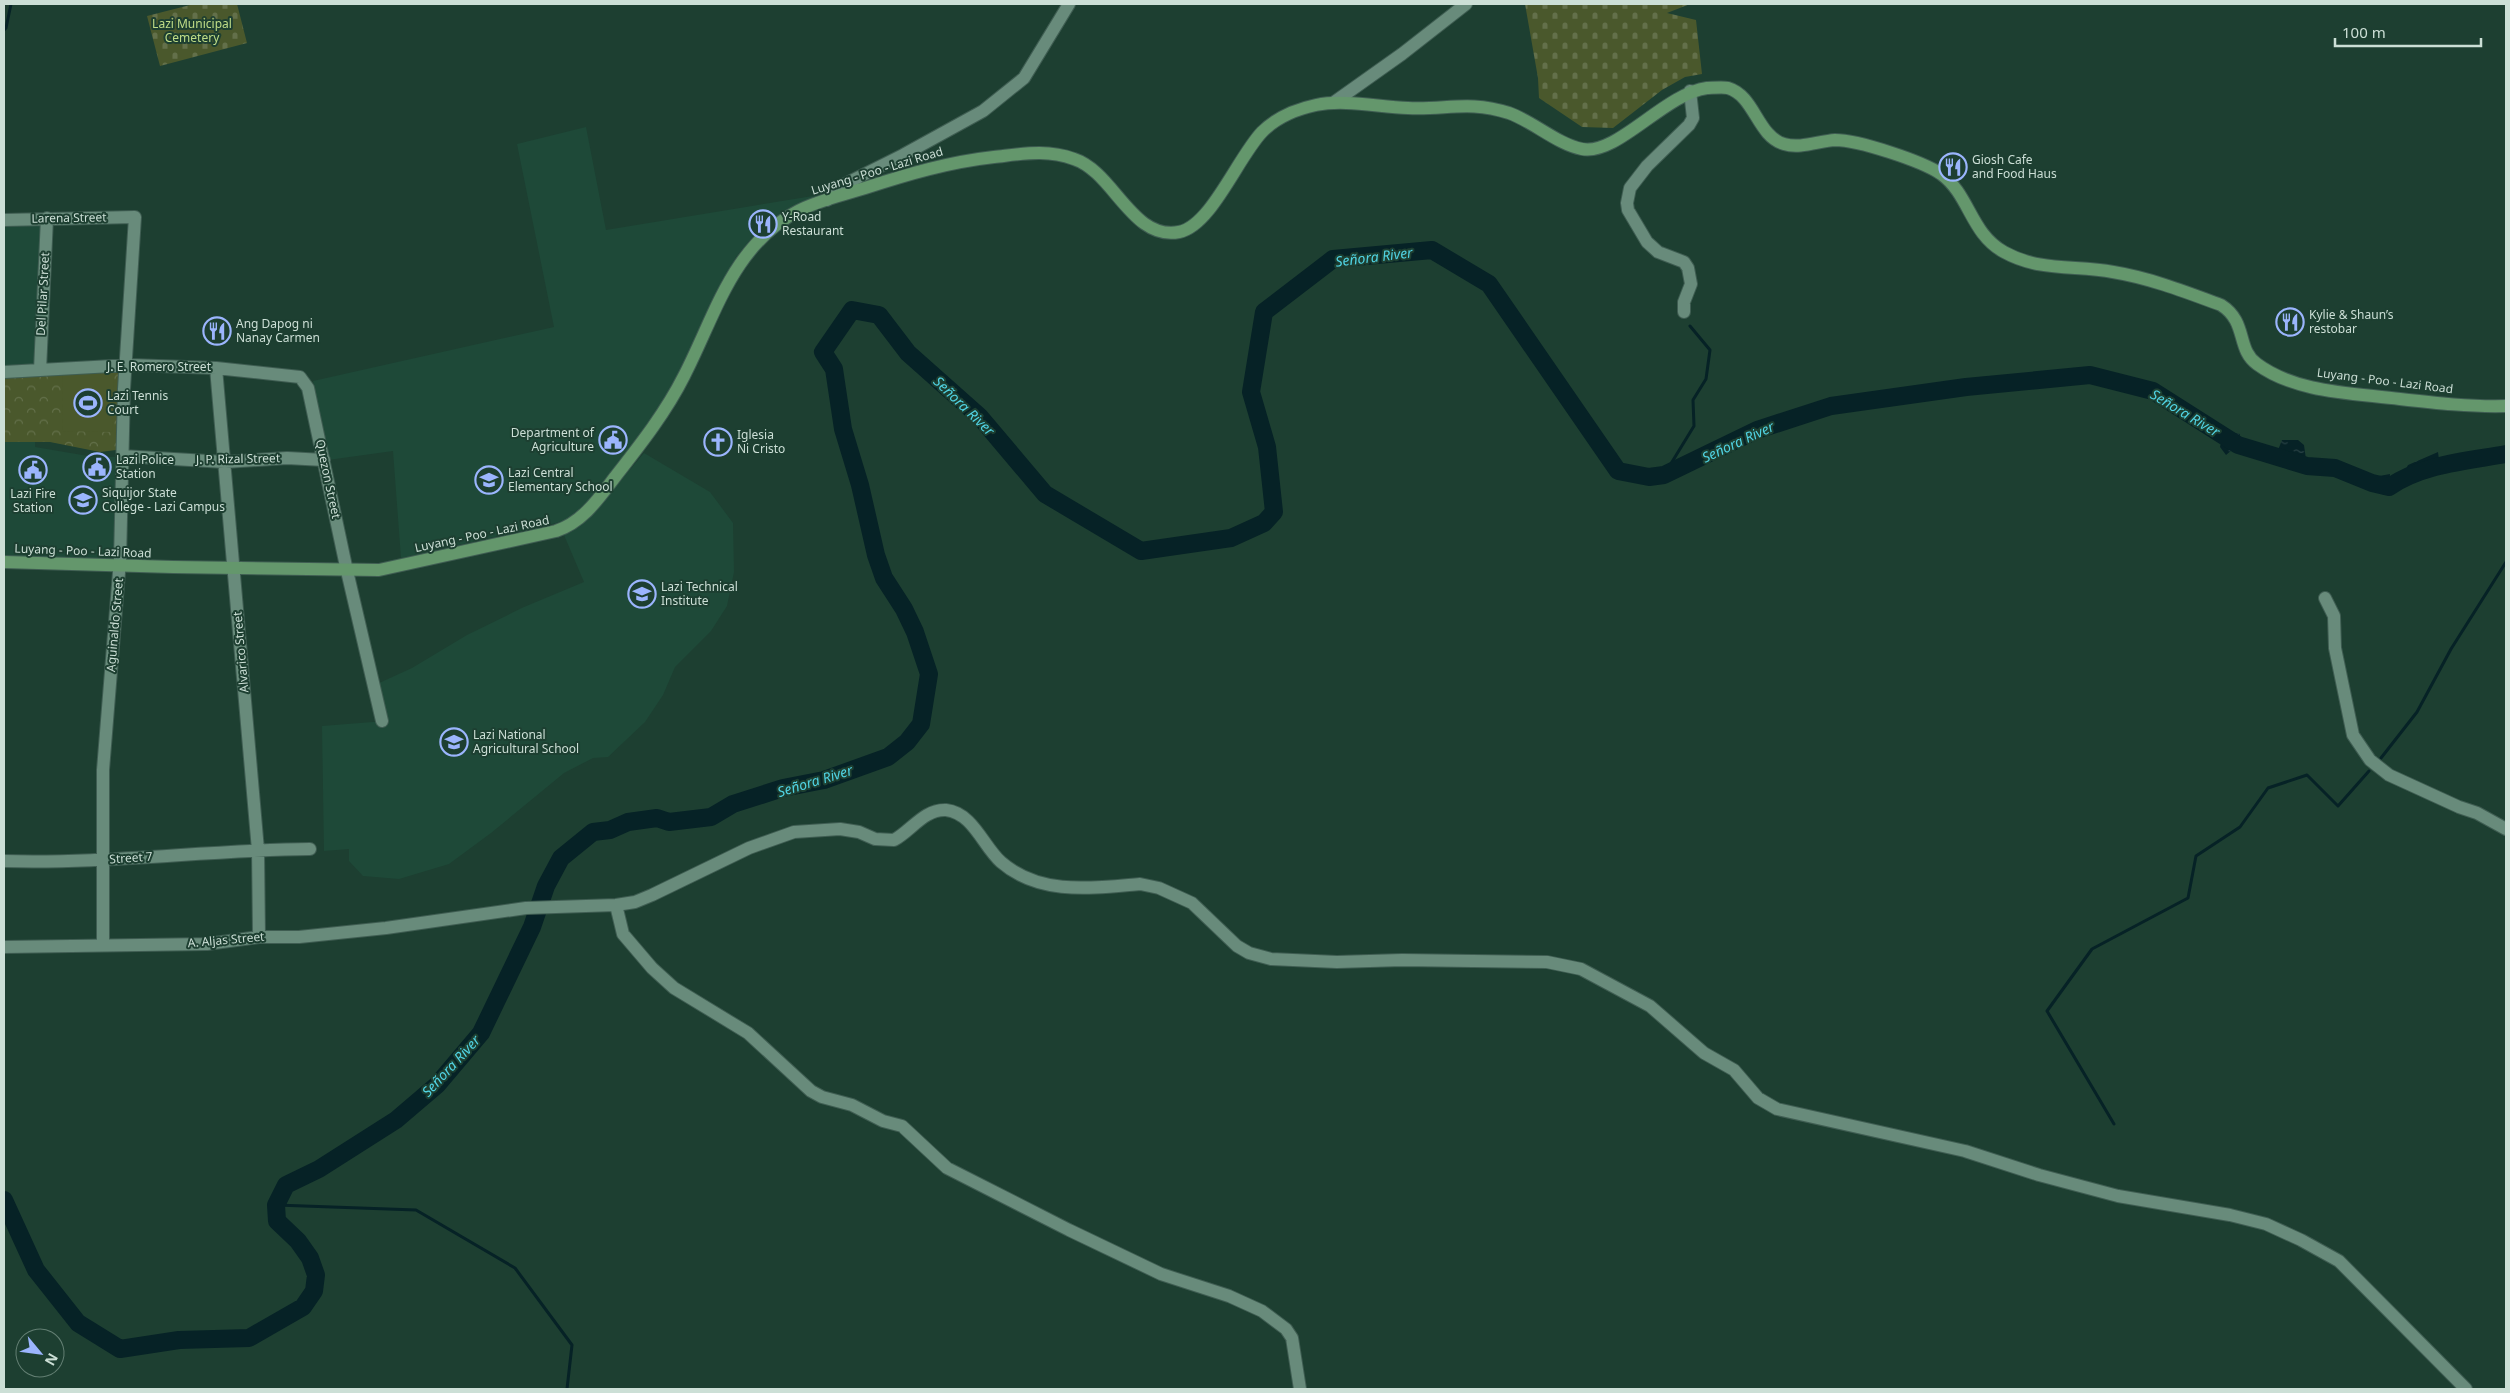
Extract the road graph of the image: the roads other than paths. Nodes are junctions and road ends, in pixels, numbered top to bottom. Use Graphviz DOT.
graph roads {
  1 [pos="1070,4"];
  2 [pos="1466,4"];
  3 [pos="1690,91"];
  4 [pos="1333,103"];
  5 [pos="827,200"];
  6 [pos="135,217"];
  7 [pos="47,218"];
  8 [pos="4,220"];
  9 [pos="1684,312"];
  10 [pos="126,365"];
  11 [pos="216,368"];
  12 [pos="40,370"];
  13 [pos="4,372"];
  14 [pos="308,388"];
  15 [pos="2506,406"];
  16 [pos="122,456"];
  17 [pos="324,460"];
  18 [pos="225,462"];
  19 [pos="4,562"];
  20 [pos="120,565"];
  21 [pos="234,568"];
  22 [pos="346,571"];
  23 [pos="2325,598"];
  24 [pos="382,721"];
  25 [pos="2506,829"];
  26 [pos="310,849"];
  27 [pos="258,850"];
  28 [pos="104,860"];
  29 [pos="4,861"];
  30 [pos="616,904"];
  31 [pos="259,937"];
  32 [pos="103,944"];
  33 [pos="4,947"];
  34 [pos="1300,1389"];
  35 [pos="2466,1389"];
  1 -- 5 [label="street"];
  2 -- 4 [label="street"];
  3 -- 4 [label="main road, Luyang - Poo - Lazi Road"];
  3 -- 9 [label="street"];
  3 -- 15 [label="main road, Luyang - Poo - Lazi Road"];
  4 -- 5 [label="main road, Luyang - Poo - Lazi Road"];
  5 -- 22 [label="main road, Luyang - Poo - Lazi Road"];
  6 -- 7 [label="street, Larena Street"];
  6 -- 10 [label="street, Aguinaldo Street"];
  7 -- 8 [label="street, Larena Street"];
  7 -- 12 [label="street, Del Pilar Street"];
  10 -- 11 [label="street, J. E. Romero Street"];
  10 -- 12 [label="street, J. E. Romero Street"];
  10 -- 16 [label="street, Aguinaldo Street"];
  11 -- 14 [label="street, J. E. Romero Street"];
  11 -- 18 [label="street, Alvarico Street"];
  12 -- 13 [label="street, J. E. Romero Street"];
  14 -- 17 [label="street, Quezon Street"];
  16 -- 18 [label="street, J. P. Rizal Street"];
  16 -- 20 [label="street, Aguinaldo Street"];
  17 -- 18 [label="street, J. P. Rizal Street"];
  17 -- 22 [label="street, Quezon Street"];
  18 -- 21 [label="street, Alvarico Street"];
  19 -- 20 [label="main road, Luyang - Poo - Lazi Road"];
  20 -- 21 [label="main road, Luyang - Poo - Lazi Road"];
  20 -- 28 [label="street, Aguinaldo Street"];
  21 -- 22 [label="main road, Luyang - Poo - Lazi Road"];
  21 -- 27 [label="street, Alvarico Street"];
  22 -- 24 [label="street, Quezon Street"];
  23 -- 25 [label="street"];
  26 -- 27 [label="street, Street 7"];
  27 -- 28 [label="street, Street 7"];
  27 -- 31 [label="street, Alvarico Street"];
  28 -- 29 [label="street, Street 7"];
  28 -- 32 [label="street, Aguinaldo Street"];
  30 -- 31 [label="street, A. Aljas Street"];
  30 -- 34 [label="street"];
  30 -- 35 [label="street, A. Aljas Street"];
  31 -- 32 [label="street, A. Aljas Street"];
  32 -- 33 [label="street, A. Aljas Street"];
}
